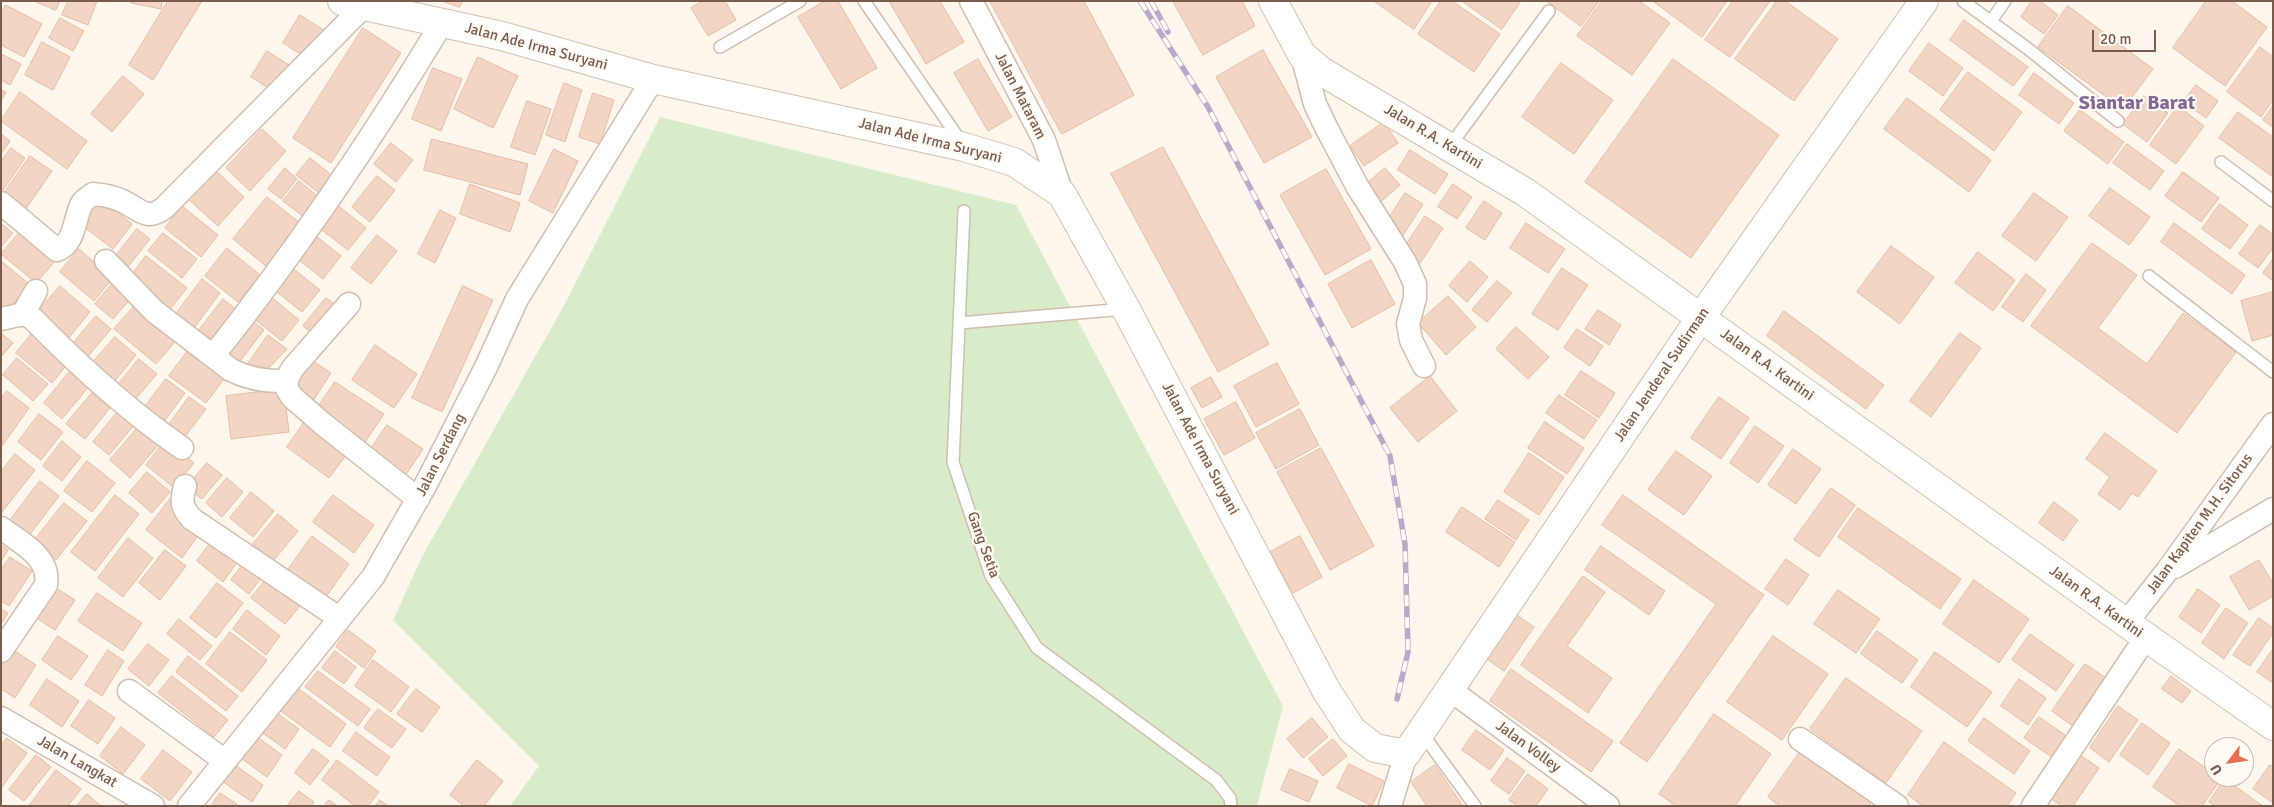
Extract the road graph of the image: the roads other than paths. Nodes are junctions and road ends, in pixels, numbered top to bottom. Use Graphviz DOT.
graph roads {
  1 [pos="800,1"];
  2 [pos="864,1"];
  3 [pos="972,1"];
  4 [pos="1273,1"];
  5 [pos="1924,1"];
  6 [pos="1963,1"];
  7 [pos="2005,1"];
  8 [pos="353,4"];
  9 [pos="1549,11"];
  10 [pos="1991,22"];
  11 [pos="442,23"];
  12 [pos="720,47"];
  13 [pos="1302,55"];
  14 [pos="653,78"];
  15 [pos="2118,121"];
  16 [pos="1450,146"];
  17 [pos="964,147"];
  18 [pos="2221,162"];
  19 [pos="1062,194"];
  20 [pos="2273,201"];
  21 [pos="1,203"];
  22 [pos="964,211"];
  23 [pos="106,261"];
  24 [pos="2149,276"];
  25 [pos="36,291"];
  26 [pos="349,304"];
  27 [pos="1126,309"];
  28 [pos="23,314"];
  29 [pos="1701,317"];
  30 [pos="1,319"];
  31 [pos="959,322"];
  32 [pos="213,356"];
  33 [pos="1424,366"];
  34 [pos="2273,372"];
  35 [pos="287,381"];
  36 [pos="2273,424"];
  37 [pos="182,448"];
  38 [pos="185,486"];
  39 [pos="418,499"];
  40 [pos="2273,509"];
  41 [pos="1,528"];
  42 [pos="2167,571"];
  43 [pos="340,618"];
  44 [pos="2136,630"];
  45 [pos="1,651"];
  46 [pos="1448,689"];
  47 [pos="129,692"];
  48 [pos="1,718"];
  49 [pos="2273,726"];
  50 [pos="1420,730"];
  51 [pos="1800,739"];
  52 [pos="1406,754"];
  53 [pos="225,761"];
  54 [pos="153,806"];
  55 [pos="189,806"];
  56 [pos="1231,806"];
  57 [pos="1390,806"];
  58 [pos="1475,806"];
  59 [pos="1608,806"];
  60 [pos="1897,806"];
  61 [pos="2034,806"];
  1 -- 12 [label="lane"];
  2 -- 17 [label="lane"];
  3 -- 19 [label="street, Jalan Mataram"];
  4 -- 13 [label="main road, Jalan R.A. Kartini"];
  5 -- 29 [label="main road, Jalan Jenderal Sudirman"];
  6 -- 10 [label="lane"];
  7 -- 10 [label="lane"];
  8 -- 11 [label="main road, Jalan Ade Irma Suryani"];
  8 -- 21 [label="street"];
  9 -- 16 [label="lane"];
  10 -- 15 [label="lane"];
  11 -- 14 [label="main road, Jalan Ade Irma Suryani"];
  11 -- 32 [label="street"];
  13 -- 16 [label="main road, Jalan R.A. Kartini"];
  13 -- 33 [label="street"];
  14 -- 17 [label="main road, Jalan Ade Irma Suryani"];
  14 -- 39 [label="street, Jalan Serdang"];
  16 -- 29 [label="main road, Jalan R.A. Kartini"];
  17 -- 19 [label="main road, Jalan Ade Irma Suryani"];
  18 -- 20 [label="lane"];
  19 -- 27 [label="main road, Jalan Ade Irma Suryani"];
  22 -- 31 [label="lane, Gang Setia"];
  23 -- 32 [label="street"];
  24 -- 34 [label="lane"];
  25 -- 28 [label="street"];
  26 -- 35 [label="street"];
  27 -- 31 [label="lane"];
  27 -- 52 [label="main road, Jalan Ade Irma Suryani"];
  28 -- 30 [label="street"];
  28 -- 37 [label="street"];
  29 -- 44 [label="main road, Jalan R.A. Kartini"];
  29 -- 46 [label="main road, Jalan Jenderal Sudirman"];
  31 -- 56 [label="lane, Gang Setia"];
  32 -- 35 [label="street"];
  35 -- 39 [label="street"];
  36 -- 42 [label="street, Jalan Kapiten M.H. Sitorus"];
  38 -- 43 [label="street"];
  39 -- 43 [label="street, Jalan Serdang"];
  40 -- 42 [label="street"];
  41 -- 45 [label="street"];
  42 -- 44 [label="street, Jalan Kapiten M.H. Sitorus"];
  43 -- 53 [label="street, Jalan Serdang"];
  44 -- 49 [label="main road, Jalan R.A. Kartini"];
  44 -- 61 [label="street, Jalan Kapiten M.H. Sitorus"];
  46 -- 50 [label="main road, Jalan Jenderal Sudirman"];
  46 -- 59 [label="street, Jalan Volley"];
  47 -- 53 [label="street"];
  48 -- 54 [label="street, Jalan Langkat"];
  50 -- 52 [label="main road, Jalan Jenderal Sudirman"];
  50 -- 58 [label="lane"];
  51 -- 60 [label="street"];
  52 -- 57 [label="street"];
  53 -- 55 [label="street, Jalan Serdang"];
}
